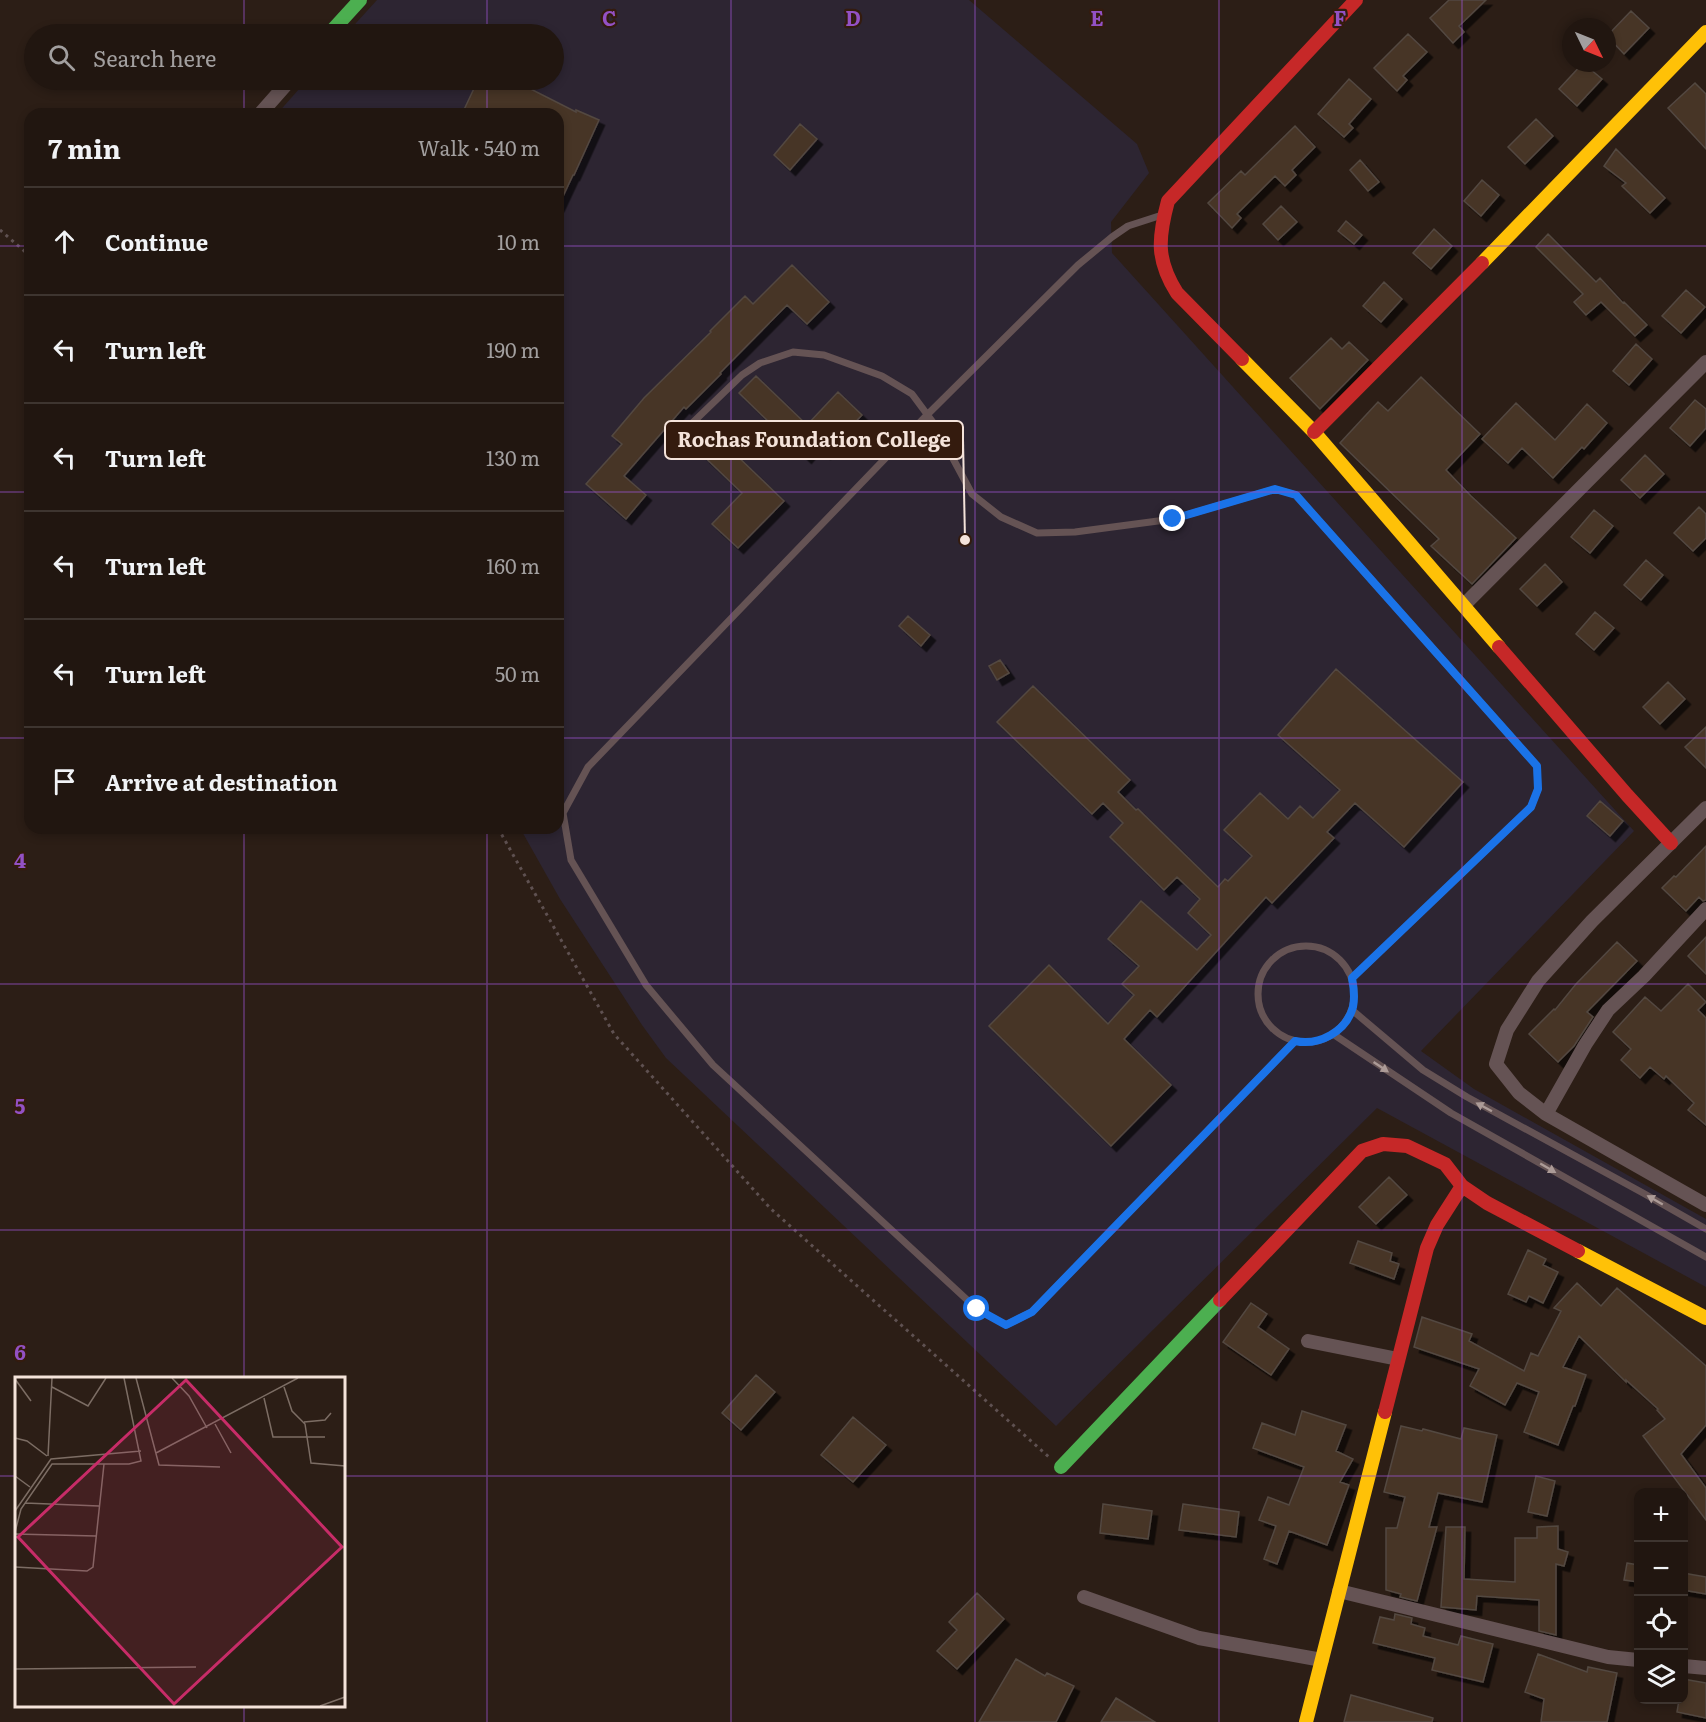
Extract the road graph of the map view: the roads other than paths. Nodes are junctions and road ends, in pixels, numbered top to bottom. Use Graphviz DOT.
graph roads {
  1 [pos="360,0"];
  2 [pos="1356,0"];
  3 [pos="338,24"];
  4 [pos="1706,32"];
  5 [pos="281,90"];
  6 [pos="265,108"];
  7 [pos="1164,214"];
  8 [pos="1706,362"];
  9 [pos="927,415"];
  10 [pos="684,431"];
  11 [pos="1314,432"];
  12 [pos="1464,605"];
  13 [pos="1706,808"];
  14 [pos="564,811"];
  15 [pos="564,819"];
  16 [pos="1671,843"];
  17 [pos="1706,909"];
  18 [pos="1352,978"];
  19 [pos="1352,1010"];
  20 [pos="1333,1034"];
  21 [pos="1295,1041"];
  22 [pos="1546,1114"];
  23 [pos="1462,1186"];
  24 [pos="1706,1205"];
  25 [pos="1706,1229"];
  26 [pos="1706,1257"];
  27 [pos="1706,1318"];
  28 [pos="1308,1341"];
  29 [pos="1398,1359"];
  30 [pos="1061,1467"];
  31 [pos="1339,1591"];
  32 [pos="1083,1597"];
  33 [pos="1322,1660"];
  34 [pos="1634,1660"];
  35 [pos="1688,1666"];
  36 [pos="1706,1668"];
  37 [pos="1306,1722"];
  1 -- 3 [label="street"];
  2 -- 7 [label="street"];
  4 -- 11 [label="street"];
  5 -- 6 [label="street"];
  7 -- 9 [label="lane"];
  7 -- 11 [label="street"];
  8 -- 12 [label="street"];
  9 -- 10 [label="lane"];
  9 -- 14 [label="lane"];
  9 -- 18 [label="lane"];
  11 -- 12 [label="street"];
  12 -- 16 [label="street"];
  13 -- 16 [label="street"];
  15 -- 21 [label="lane"];
  16 -- 22 [label="street"];
  17 -- 22 [label="street"];
  18 -- 19 [label="lane"];
  18 -- 21 [label="lane"];
  19 -- 20 [label="lane"];
  25 -- 19 [label="lane, one-way"];
  20 -- 21 [label="lane"];
  20 -- 26 [label="lane, one-way"];
  22 -- 24 [label="street"];
  23 -- 27 [label="street"];
  23 -- 29 [label="street"];
  23 -- 30 [label="street"];
  28 -- 29 [label="street"];
  29 -- 31 [label="street"];
  31 -- 33 [label="street"];
  31 -- 34 [label="street"];
  32 -- 33 [label="street"];
  33 -- 37 [label="street"];
  35 -- 36 [label="street"];
}
